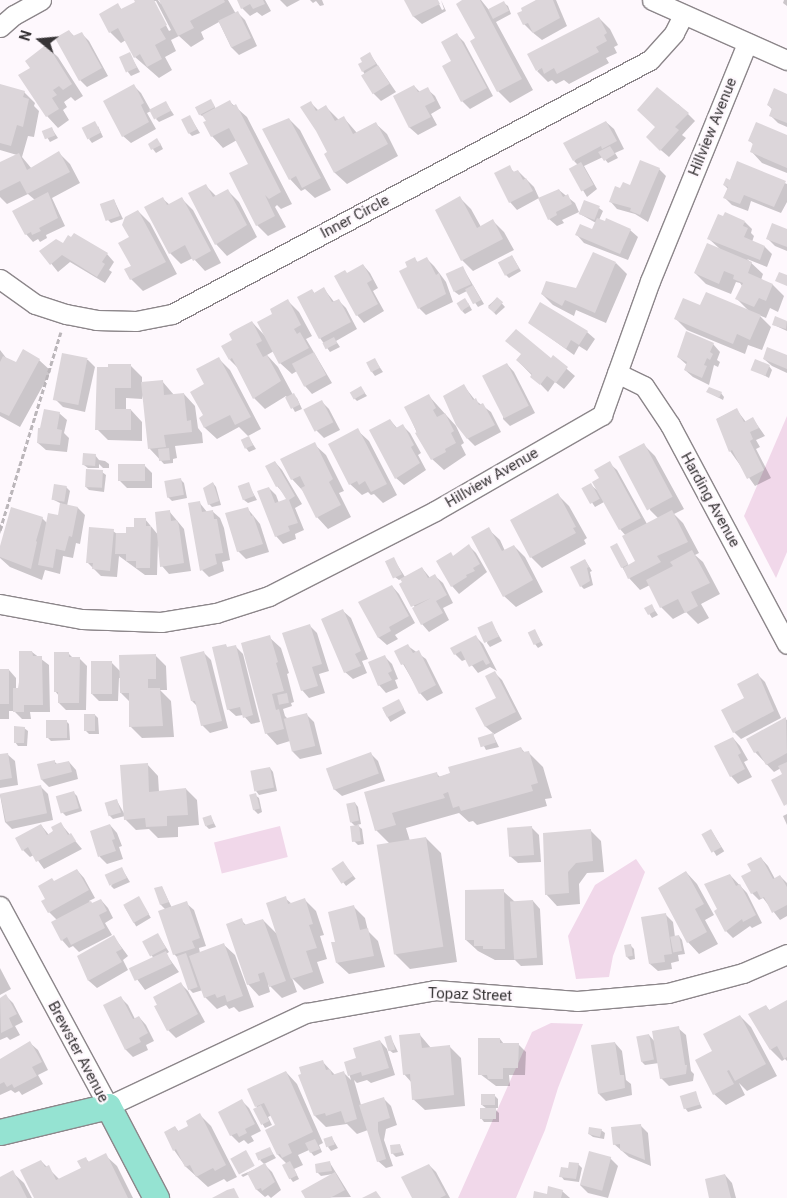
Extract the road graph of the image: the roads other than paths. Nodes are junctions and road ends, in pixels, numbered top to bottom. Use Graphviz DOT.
graph roads {
  1 [pos="41,0"];
  2 [pos="652,0"];
  3 [pos="683,15"];
  4 [pos="0,28"];
  5 [pos="747,43"];
  6 [pos="787,60"];
  7 [pos="0,279"];
  8 [pos="617,373"];
  9 [pos="0,604"];
  10 [pos="787,644"];
  11 [pos="0,906"];
  12 [pos="787,954"];
  13 [pos="108,1106"];
  14 [pos="0,1132"];
  15 [pos="156,1198"];
  1 -- 4 [label="street"];
  2 -- 3 [label="street"];
  3 -- 5 [label="street"];
  3 -- 7 [label="street, Inner Circle"];
  5 -- 6 [label="street"];
  5 -- 8 [label="street, Hillview Avenue"];
  8 -- 9 [label="street, Hillview Avenue"];
  8 -- 10 [label="street, Harding Avenue"];
  11 -- 13 [label="street, Brewster Avenue"];
  12 -- 13 [label="street, Topaz Street"];
  13 -- 14 [label="main road"];
  13 -- 15 [label="main road, Brewster Avenue"];
}
